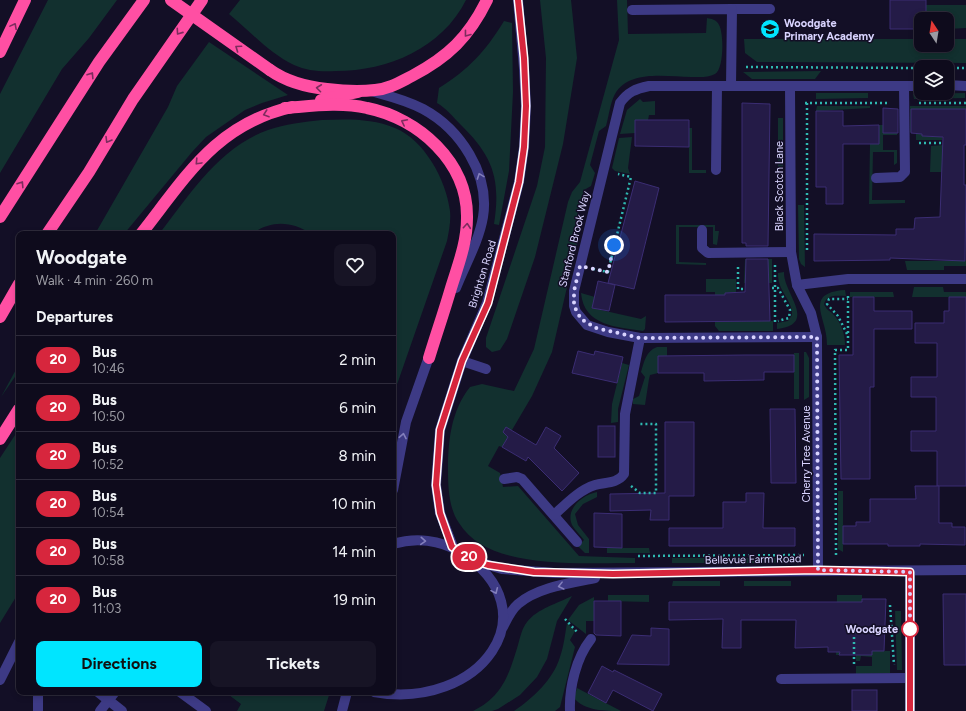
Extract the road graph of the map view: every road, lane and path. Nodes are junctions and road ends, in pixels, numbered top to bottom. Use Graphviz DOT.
graph roads {
  1 [pos="25,0"];
  2 [pos="144,0"];
  3 [pos="171,0"];
  4 [pos="202,0"];
  5 [pos="487,0"];
  6 [pos="518,0"];
  7 [pos="732,9"];
  8 [pos="770,9"];
  9 [pos="632,10"];
  10 [pos="0,52"];
  11 [pos="731,67"];
  12 [pos="914,68"];
  13 [pos="954,68"];
  14 [pos="966,68"];
  15 [pos="717,86"];
  16 [pos="731,86"];
  17 [pos="790,86"];
  18 [pos="904,86"];
  19 [pos="914,86"];
  20 [pos="954,86"];
  21 [pos="966,86"];
  22 [pos="371,91"];
  23 [pos="358,92"];
  24 [pos="790,102"];
  25 [pos="905,103"];
  26 [pos="966,103"];
  27 [pos="285,108"];
  28 [pos="905,143"];
  29 [pos="942,143"];
  30 [pos="603,170"];
  31 [pos="716,170"];
  32 [pos="876,178"];
  33 [pos="0,217"];
  34 [pos="702,230"];
  35 [pos="49,231"];
  36 [pos="143,231"];
  37 [pos="738,252"];
  38 [pos="775,252"];
  39 [pos="791,252"];
  40 [pos="580,266"];
  41 [pos="966,279"];
  42 [pos="797,285"];
  43 [pos="774,288"];
  44 [pos="16,289"];
  45 [pos="744,289"];
  46 [pos="848,298"];
  47 [pos="0,318"];
  48 [pos="775,321"];
  49 [pos="848,336"];
  50 [pos="817,337"];
  51 [pos="640,338"];
  52 [pos="775,338"];
  53 [pos="429,358"];
  54 [pos="462,361"];
  55 [pos="486,369"];
  56 [pos="16,415"];
  57 [pos="625,423"];
  58 [pos="0,439"];
  59 [pos="396,474"];
  60 [pos="504,479"];
  61 [pos="621,479"];
  62 [pos="554,515"];
  63 [pos="577,542"];
  64 [pos="396,543"];
  65 [pos="452,547"];
  66 [pos="802,547"];
  67 [pos="802,555"];
  68 [pos="472,560"];
  69 [pos="818,570"];
  70 [pos="966,570"];
  71 [pos="910,572"];
  72 [pos="613,574"];
  73 [pos="890,605"];
  74 [pos="565,619"];
  75 [pos="502,628"];
  76 [pos="861,630"];
  77 [pos="589,641"];
  78 [pos="16,648"];
  79 [pos="495,664"];
  80 [pos="854,678"];
  81 [pos="894,678"];
  82 [pos="910,678"];
  83 [pos="781,679"];
  84 [pos="0,680"];
  85 [pos="38,695"];
  86 [pos="101,695"];
  87 [pos="113,695"];
  88 [pos="184,695"];
  89 [pos="346,695"];
  90 [pos="380,695"];
  91 [pos="108,701"];
  92 [pos="404,704"];
  93 [pos="38,711"];
  94 [pos="100,711"];
  95 [pos="122,711"];
  96 [pos="206,711"];
  97 [pos="342,711"];
  98 [pos="570,711"];
  99 [pos="910,711"];
  10 -- 1 [label="highway, one-way"];
  33 -- 2 [label="highway, one-way"];
  23 -- 3 [label="highway, one-way, bridge"];
  4 -- 35 [label="highway, one-way"];
  5 -- 22 [label="highway, one-way"];
  6 -- 54 [label="street, Brighton Road"];
  7 -- 8 [label="street"];
  7 -- 9 [label="street"];
  7 -- 11 [label="street"];
  11 -- 12 [label="path"];
  11 -- 16 [label="street"];
  13 -- 14 [label="path"];
  15 -- 16 [label="street, Stanford Brook Way"];
  15 -- 30 [label="street, Stanford Brook Way"];
  15 -- 31 [label="street"];
  16 -- 17 [label="street, Stanford Brook Way"];
  17 -- 18 [label="street, Stanford Brook Way"];
  17 -- 24 [label="street, Black Scotch Lane"];
  18 -- 19 [label="street, Stanford Brook Way"];
  18 -- 25 [label="street"];
  20 -- 21 [label="street"];
  22 -- 23 [label="highway"];
  53 -- 22 [label="street, Brighton Road, one-way"];
  23 -- 27 [label="highway"];
  24 -- 25 [label="path"];
  24 -- 39 [label="street, Black Scotch Lane"];
  25 -- 26 [label="path"];
  25 -- 28 [label="street"];
  27 -- 36 [label="highway, one-way"];
  53 -- 27 [label="highway, one-way"];
  28 -- 29 [label="path"];
  28 -- 32 [label="street"];
  30 -- 40 [label="street, Stanford Brook Way"];
  30 -- 40 [label="path"];
  34 -- 37 [label="street"];
  37 -- 38 [label="street"];
  37 -- 45 [label="path"];
  38 -- 39 [label="street"];
  38 -- 43 [label="path"];
  39 -- 42 [label="street, Black Scotch Lane"];
  40 -- 51 [label="street, Stanford Brook Way"];
  41 -- 42 [label="street"];
  42 -- 50 [label="street"];
  43 -- 48 [label="path"];
  43 -- 48 [label="path"];
  44 -- 47 [label="highway"];
  46 -- 49 [label="path"];
  48 -- 52 [label="path"];
  50 -- 52 [label="street, Stanford Brook Way"];
  50 -- 69 [label="street, Cherry Tree Avenue"];
  51 -- 52 [label="street, Stanford Brook Way"];
  51 -- 57 [label="street"];
  59 -- 53 [label="street, Brighton Road, one-way"];
  54 -- 55 [label="street"];
  54 -- 65 [label="street, Brighton Road"];
  56 -- 58 [label="highway"];
  57 -- 61 [label="street"];
  57 -- 61 [label="path"];
  60 -- 62 [label="street"];
  61 -- 62 [label="street"];
  62 -- 63 [label="street"];
  64 -- 65 [label="street, one-way"];
  65 -- 68 [label="street"];
  66 -- 67 [label="path"];
  68 -- 72 [label="street, Bellevue Farm Road"];
  68 -- 75 [label="street, one-way"];
  69 -- 71 [label="street, Bellevue Farm Road"];
  69 -- 72 [label="street, Bellevue Farm Road"];
  70 -- 71 [label="street, Bellevue Farm Road"];
  71 -- 82 [label="street"];
  72 -- 75 [label="street, Bellevue Farm Road, one-way"];
  73 -- 81 [label="path"];
  74 -- 77 [label="path"];
  75 -- 79 [label="street"];
  76 -- 80 [label="path"];
  77 -- 98 [label="street"];
  78 -- 84 [label="street"];
  80 -- 81 [label="street"];
  80 -- 83 [label="street"];
  81 -- 82 [label="street"];
  82 -- 99 [label="street"];
  85 -- 93 [label="street"];
  86 -- 91 [label="street"];
  87 -- 91 [label="street"];
  88 -- 96 [label="street"];
  89 -- 97 [label="street"];
  90 -- 92 [label="street"];
  91 -- 94 [label="street"];
  91 -- 95 [label="street"];
}
